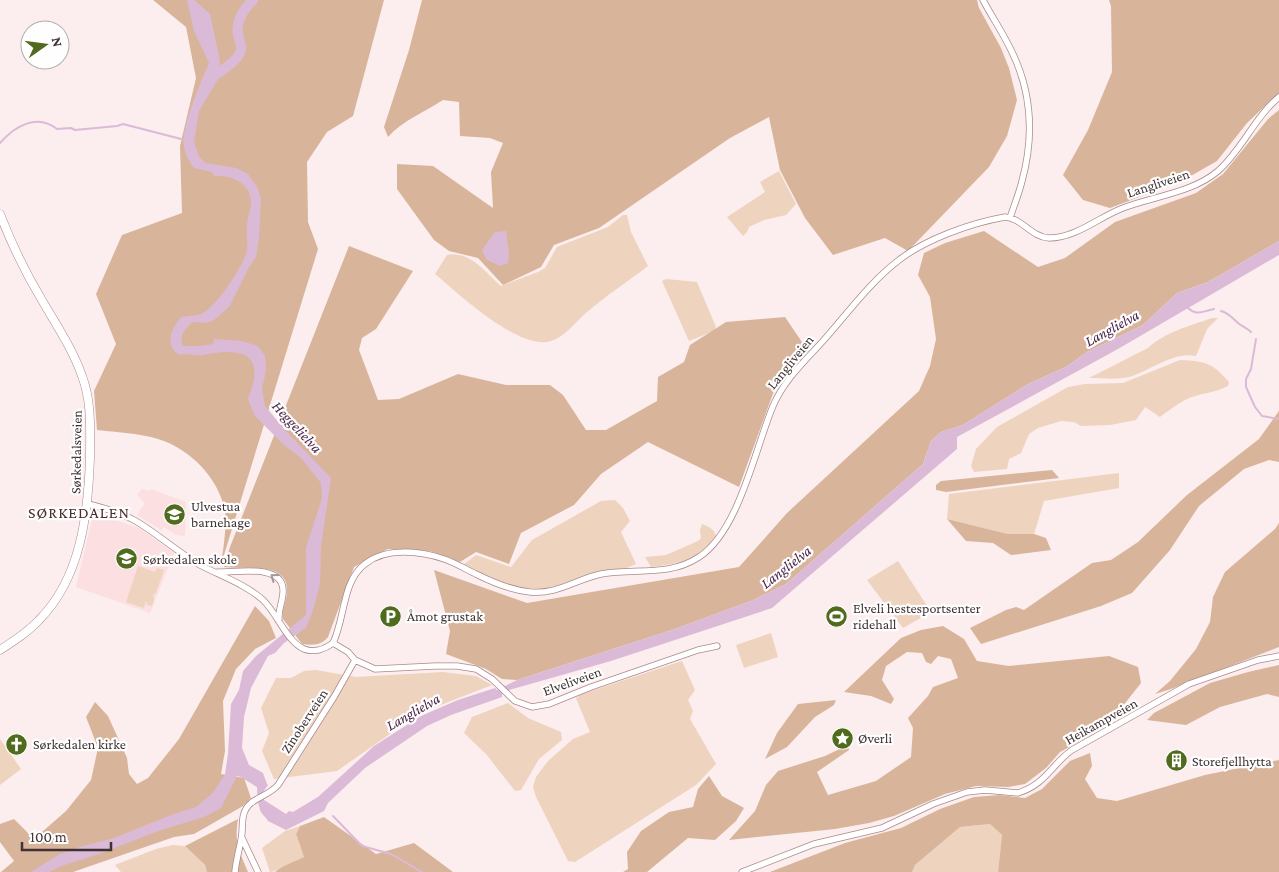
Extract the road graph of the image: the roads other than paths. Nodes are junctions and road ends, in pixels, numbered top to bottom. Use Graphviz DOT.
graph roads {
  1 [pos="983,0"];
  2 [pos="1279,97"];
  3 [pos="0,214"];
  4 [pos="1010,218"];
  5 [pos="88,504"];
  6 [pos="216,572"];
  7 [pos="279,622"];
  8 [pos="333,644"];
  9 [pos="717,646"];
  10 [pos="0,650"];
  11 [pos="1279,656"];
  12 [pos="355,660"];
  13 [pos="242,838"];
  14 [pos="235,872"];
  15 [pos="258,872"];
  16 [pos="742,872"];
  1 -- 4 [label="street"];
  2 -- 4 [label="street, Langliveien"];
  3 -- 5 [label="street, Sørkedalsveien"];
  4 -- 8 [label="street, Langliveien"];
  5 -- 6 [label="street"];
  5 -- 10 [label="street, Sørkedalsveien"];
  6 -- 7 [label="street"];
  7 -- 6 [label="street, one-way"];
  7 -- 8 [label="street"];
  8 -- 12 [label="street"];
  9 -- 12 [label="street, Elveliveien"];
  11 -- 16 [label="street, Heikampveien"];
  12 -- 13 [label="street, Zinoberveien"];
  13 -- 14 [label="street, Zinoberveien"];
  13 -- 15 [label="street"];
}
